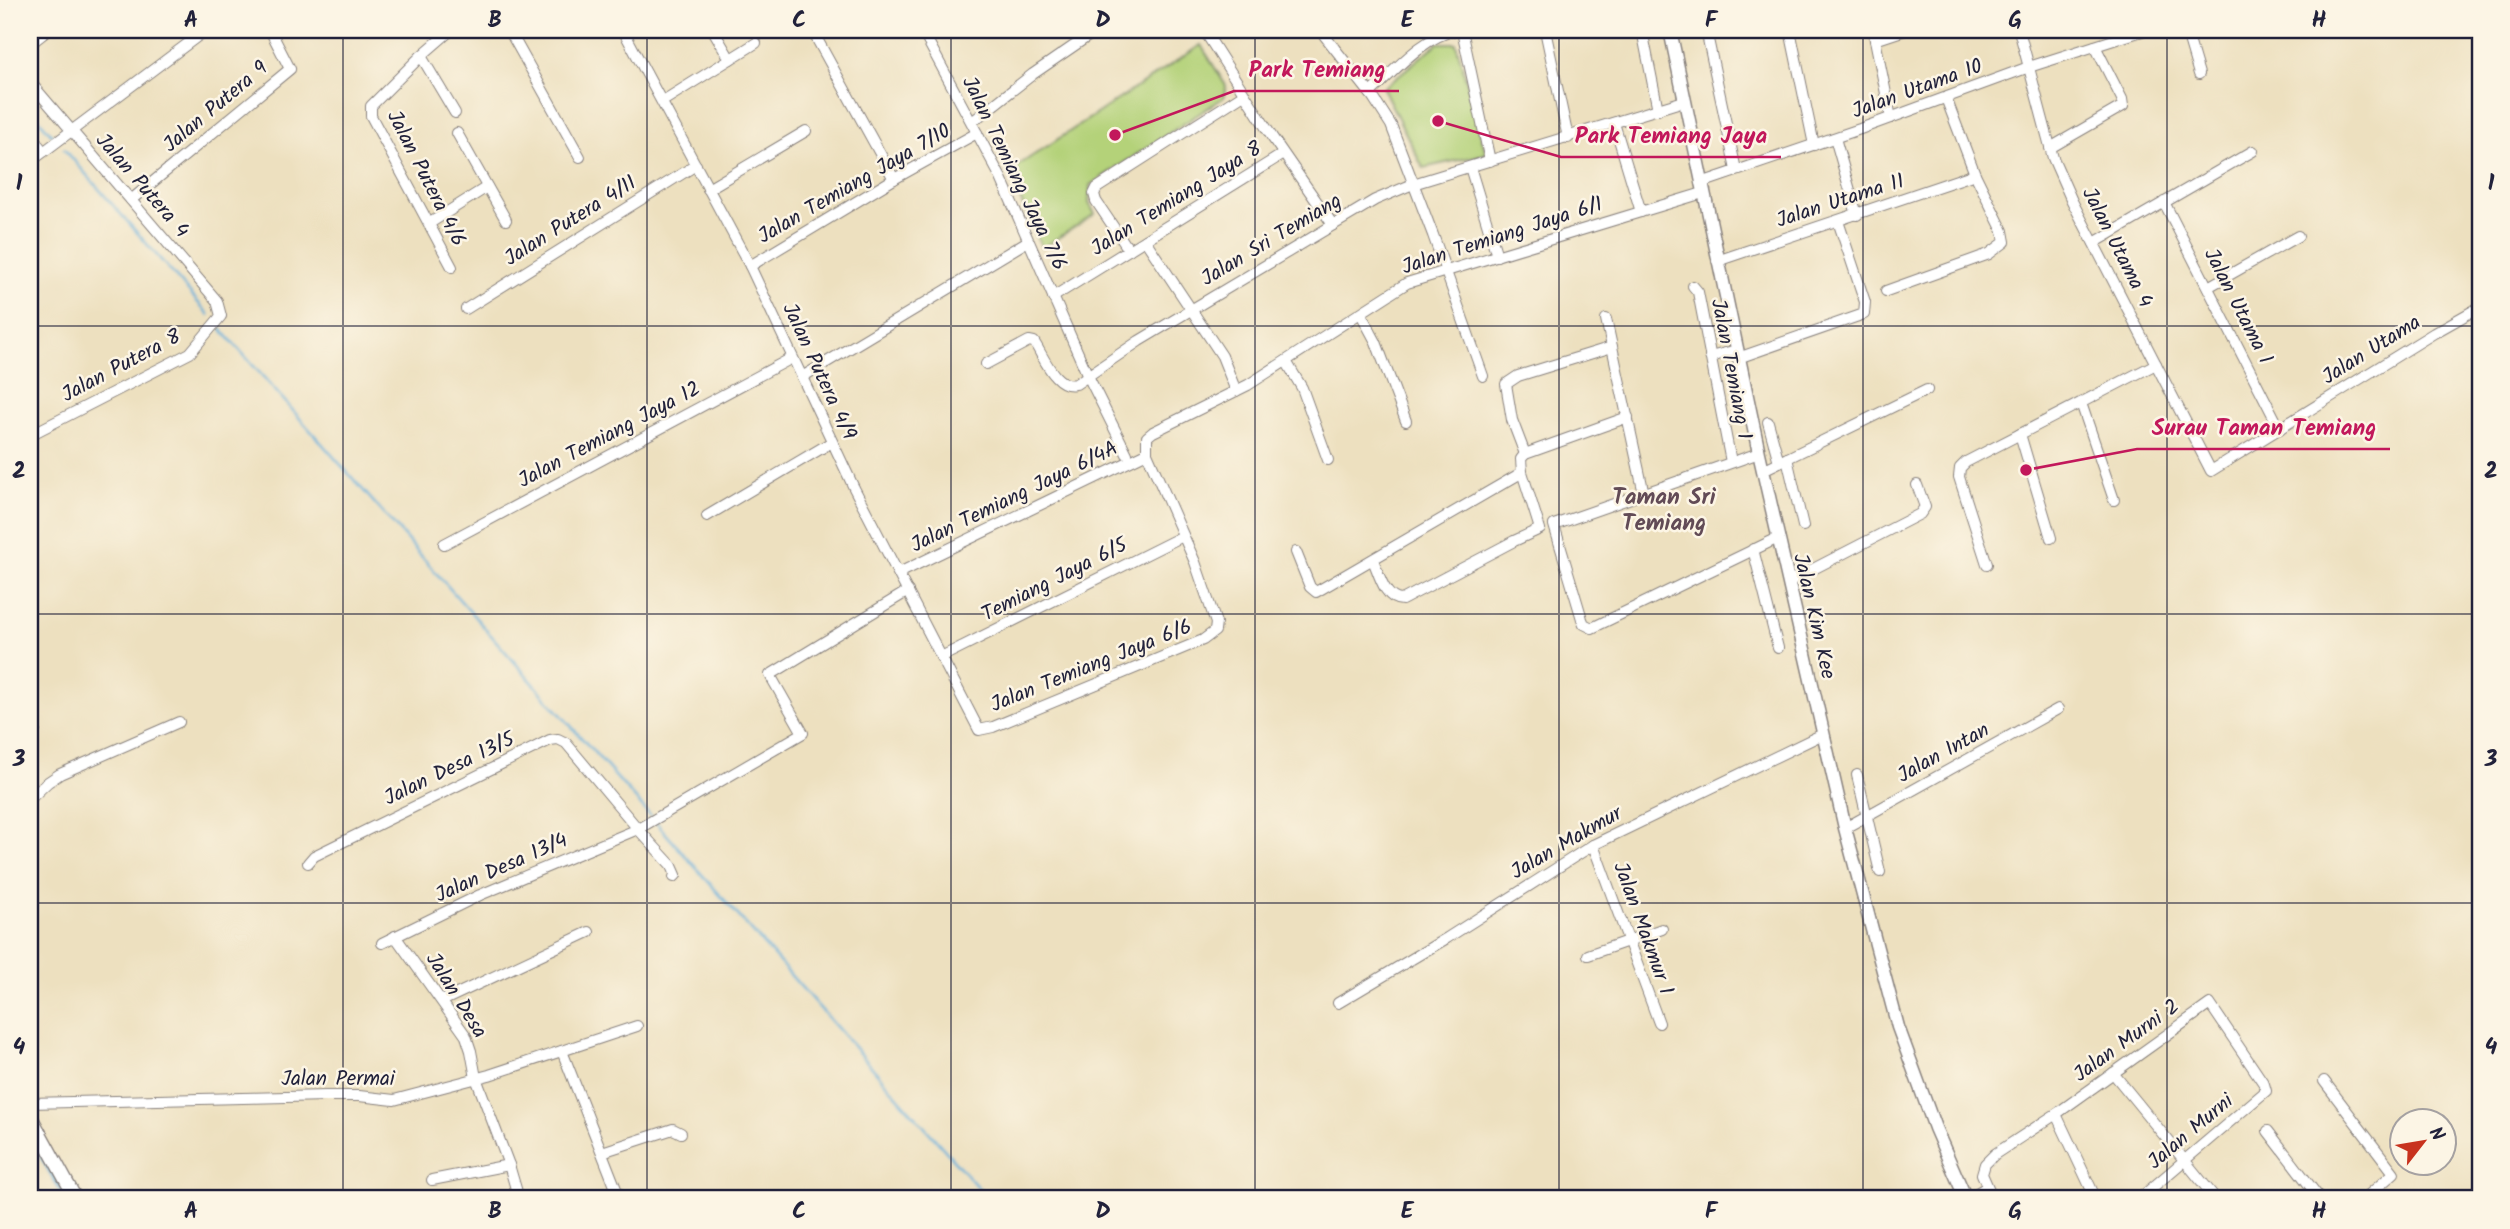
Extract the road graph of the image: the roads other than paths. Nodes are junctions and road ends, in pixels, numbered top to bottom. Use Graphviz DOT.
graph roads {
  1 [pos="48,30"];
  2 [pos="270,30"];
  3 [pos="451,30"];
  4 [pos="509,30"];
  5 [pos="623,30"];
  6 [pos="713,30"];
  7 [pos="812,30"];
  8 [pos="922,30"];
  9 [pos="1096,30"];
  10 [pos="1203,30"];
  11 [pos="1320,30"];
  12 [pos="1456,30"];
  13 [pos="1462,30"];
  14 [pos="1545,30"];
  15 [pos="1642,30"];
  16 [pos="1670,30"];
  17 [pos="1706,30"];
  18 [pos="1790,30"];
  19 [pos="1905,30"];
  20 [pos="2019,30"];
  21 [pos="2146,30"];
  22 [pos="2186,30"];
  23 [pos="205,31"];
  24 [pos="1873,35"];
  25 [pos="756,43"];
  26 [pos="30,44"];
  27 [pos="2095,46"];
  28 [pos="421,56"];
  29 [pos="730,59"];
  30 [pos="2029,67"];
  31 [pos="2199,74"];
  32 [pos="30,82"];
  33 [pos="1370,93"];
  34 [pos="1244,94"];
  35 [pos="1946,98"];
  36 [pos="663,101"];
  37 [pos="1684,101"];
  38 [pos="1658,110"];
  39 [pos="456,113"];
  40 [pos="1891,118"];
  41 [pos="972,122"];
  42 [pos="1614,123"];
  43 [pos="71,131"];
  44 [pos="806,131"];
  45 [pos="457,133"];
  46 [pos="977,133"];
  47 [pos="30,135"];
  48 [pos="1568,138"];
  49 [pos="1835,138"];
  50 [pos="1814,145"];
  51 [pos="2050,148"];
  52 [pos="43,151"];
  53 [pos="2253,151"];
  54 [pos="1283,154"];
  55 [pos="580,157"];
  56 [pos="1490,161"];
  57 [pos="30,162"];
  58 [pos="696,165"];
  59 [pos="1470,167"];
  60 [pos="1736,170"];
  61 [pos="1975,174"];
  62 [pos="894,179"];
  63 [pos="1413,184"];
  64 [pos="487,187"];
  65 [pos="1702,188"];
  66 [pos="708,189"];
  67 [pos="131,200"];
  68 [pos="2164,202"];
  69 [pos="1641,212"];
  70 [pos="1857,215"];
  71 [pos="506,220"];
  72 [pos="1838,221"];
  73 [pos="430,223"];
  74 [pos="1333,225"];
  75 [pos="2298,236"];
  76 [pos="1145,240"];
  77 [pos="1028,241"];
  78 [pos="2094,243"];
  79 [pos="1129,250"];
  80 [pos="1497,256"];
  81 [pos="1717,261"];
  82 [pos="452,267"];
  83 [pos="750,267"];
  84 [pos="1446,270"];
  85 [pos="1693,286"];
  86 [pos="2208,287"];
  87 [pos="1886,291"];
  88 [pos="1053,297"];
  89 [pos="2480,307"];
  90 [pos="466,309"];
  91 [pos="1192,310"];
  92 [pos="1361,314"];
  93 [pos="220,316"];
  94 [pos="1606,319"];
  95 [pos="1612,347"];
  96 [pos="1737,354"];
  97 [pos="1710,357"];
  98 [pos="792,358"];
  99 [pos="1286,361"];
  100 [pos="986,364"];
  101 [pos="2156,364"];
  102 [pos="1088,376"];
  103 [pos="1483,376"];
  104 [pos="802,377"];
  105 [pos="1927,390"];
  106 [pos="1236,391"];
  107 [pos="2081,403"];
  108 [pos="1628,417"];
  109 [pos="1406,421"];
  110 [pos="1769,422"];
  111 [pos="2280,429"];
  112 [pos="2020,434"];
  113 [pos="30,435"];
  114 [pos="832,442"];
  115 [pos="1146,448"];
  116 [pos="1759,453"];
  117 [pos="1127,454"];
  118 [pos="1525,454"];
  119 [pos="1328,460"];
  120 [pos="1783,460"];
  121 [pos="1731,462"];
  122 [pos="1763,470"];
  123 [pos="2211,471"];
  124 [pos="1522,472"];
  125 [pos="1917,485"];
  126 [pos="1644,494"];
  127 [pos="2115,500"];
  128 [pos="708,516"];
  129 [pos="1803,526"];
  130 [pos="1183,536"];
  131 [pos="1778,538"];
  132 [pos="2051,538"];
  133 [pos="444,544"];
  134 [pos="1753,549"];
  135 [pos="1296,552"];
  136 [pos="1373,560"];
  137 [pos="1987,564"];
  138 [pos="899,573"];
  139 [pos="1788,582"];
  140 [pos="908,591"];
  141 [pos="1778,648"];
  142 [pos="941,657"];
  143 [pos="2059,709"];
  144 [pos="30,713"];
  145 [pos="179,722"];
  146 [pos="979,730"];
  147 [pos="1823,734"];
  148 [pos="30,739"];
  149 [pos="1857,775"];
  150 [pos="30,799"];
  151 [pos="1868,816"];
  152 [pos="1845,828"];
  153 [pos="638,829"];
  154 [pos="1593,845"];
  155 [pos="308,863"];
  156 [pos="1880,872"];
  157 [pos="674,877"];
  158 [pos="1662,929"];
  159 [pos="589,932"];
  160 [pos="395,936"];
  161 [pos="1628,941"];
  162 [pos="382,943"];
  163 [pos="1588,955"];
  164 [pos="442,1001"];
  165 [pos="1338,1003"];
  166 [pos="1659,1023"];
  167 [pos="637,1026"];
  168 [pos="562,1051"];
  169 [pos="2113,1073"];
  170 [pos="476,1079"];
  171 [pos="2324,1081"];
  172 [pos="2266,1091"];
  173 [pos="30,1103"];
  174 [pos="2056,1114"];
  175 [pos="30,1115"];
  176 [pos="2268,1131"];
  177 [pos="681,1133"];
  178 [pos="602,1152"];
  179 [pos="2185,1160"];
  180 [pos="509,1165"];
  181 [pos="432,1180"];
  182 [pos="1984,1189"];
  183 [pos="30,1196"];
  184 [pos="44,1199"];
  185 [pos="76,1199"];
  186 [pos="519,1199"];
  187 [pos="620,1199"];
  188 [pos="1966,1199"];
  189 [pos="1993,1199"];
  190 [pos="2096,1199"];
  191 [pos="2139,1199"];
  192 [pos="2216,1199"];
  193 [pos="2320,1199"];
  194 [pos="2364,1199"];
  1 -- 26 [label="street"];
  2 -- 67 [label="street, Jalan Putera 9"];
  3 -- 28 [label="street"];
  4 -- 55 [label="street"];
  5 -- 36 [label="street, Jalan Putera 4/9"];
  6 -- 29 [label="street"];
  7 -- 62 [label="street"];
  8 -- 41 [label="street, Jalan Temiang Jaya 7/6"];
  9 -- 41 [label="street"];
  10 -- 34 [label="street"];
  11 -- 33 [label="street"];
  12 -- 33 [label="street"];
  13 -- 56 [label="street"];
  14 -- 48 [label="street"];
  15 -- 38 [label="street"];
  16 -- 37 [label="street, Jalan Kim Kee"];
  17 -- 60 [label="street"];
  18 -- 50 [label="street"];
  19 -- 24 [label="street"];
  20 -- 30 [label="street, Jalan Utama 4"];
  21 -- 27 [label="street, Jalan Utama 10"];
  22 -- 31 [label="street"];
  23 -- 43 [label="street"];
  24 -- 40 [label="street"];
  25 -- 29 [label="street"];
  27 -- 30 [label="street, Jalan Utama 10"];
  27 -- 51 [label="street"];
  28 -- 39 [label="street"];
  28 -- 73 [label="street, Jalan Putera 4/6"];
  29 -- 36 [label="street"];
  30 -- 35 [label="street, Jalan Utama 10"];
  30 -- 51 [label="street, Jalan Utama 4"];
  32 -- 43 [label="street, Jalan Putera 4"];
  33 -- 63 [label="street"];
  34 -- 54 [label="street"];
  34 -- 79 [label="street"];
  35 -- 40 [label="street, Jalan Utama 10"];
  35 -- 61 [label="street"];
  36 -- 58 [label="street, Jalan Putera 4/9"];
  37 -- 38 [label="street, Jalan Sri Temiang"];
  37 -- 65 [label="street, Jalan Kim Kee"];
  38 -- 42 [label="street, Jalan Sri Temiang"];
  40 -- 49 [label="street, Jalan Utama 10"];
  41 -- 46 [label="street, Jalan Temiang Jaya 7/6"];
  42 -- 48 [label="street, Jalan Sri Temiang"];
  42 -- 69 [label="street"];
  43 -- 52 [label="street"];
  43 -- 67 [label="street, Jalan Putera 4"];
  44 -- 66 [label="street"];
  45 -- 64 [label="street"];
  46 -- 62 [label="street, Jalan Temiang Jaya 7/10"];
  46 -- 77 [label="street, Jalan Temiang Jaya 7/6"];
  47 -- 52 [label="street"];
  48 -- 56 [label="street, Jalan Sri Temiang"];
  49 -- 50 [label="street, Jalan Utama 10"];
  49 -- 70 [label="street"];
  50 -- 60 [label="street, Jalan Utama 10"];
  51 -- 78 [label="street, Jalan Utama 4"];
  52 -- 57 [label="street"];
  53 -- 68 [label="street"];
  54 -- 74 [label="street"];
  54 -- 76 [label="street, Jalan Temiang Jaya 8"];
  56 -- 59 [label="street, Jalan Sri Temiang"];
  58 -- 66 [label="street, Jalan Putera 4/9"];
  58 -- 90 [label="street, Jalan Putera 4/11"];
  59 -- 63 [label="street, Jalan Sri Temiang"];
  59 -- 80 [label="street"];
  60 -- 65 [label="street, Jalan Utama 10"];
  61 -- 70 [label="street, Jalan Utama 11"];
  61 -- 87 [label="street"];
  62 -- 83 [label="street, Jalan Temiang Jaya 7/10"];
  63 -- 74 [label="street, Jalan Sri Temiang"];
  63 -- 84 [label="street"];
  64 -- 71 [label="street"];
  64 -- 73 [label="street"];
  65 -- 69 [label="street, Jalan Temiang Jaya 6/1"];
  65 -- 81 [label="street, Jalan Kim Kee"];
  66 -- 83 [label="street, Jalan Putera 4/9"];
  67 -- 93 [label="street, Jalan Putera 4"];
  68 -- 78 [label="street"];
  68 -- 86 [label="street, Jalan Utama 1"];
  69 -- 80 [label="street, Jalan Temiang Jaya 6/1"];
  70 -- 72 [label="street, Jalan Utama 11"];
  72 -- 81 [label="street, Jalan Utama 11"];
  72 -- 96 [label="street"];
  73 -- 82 [label="street, Jalan Putera 4/6"];
  74 -- 91 [label="street, Jalan Sri Temiang"];
  75 -- 86 [label="street"];
  76 -- 79 [label="street, Jalan Temiang Jaya 8"];
  76 -- 91 [label="street"];
  77 -- 88 [label="street, Jalan Temiang Jaya 7/6"];
  77 -- 104 [label="street"];
  78 -- 101 [label="street, Jalan Utama 4"];
  79 -- 88 [label="street, Jalan Temiang Jaya 8"];
  80 -- 84 [label="street, Jalan Temiang Jaya 6/1"];
  81 -- 96 [label="street, Jalan Kim Kee"];
  83 -- 98 [label="street, Jalan Putera 4/9"];
  84 -- 92 [label="street, Jalan Temiang Jaya 6/1"];
  84 -- 103 [label="street"];
  85 -- 97 [label="street, Jalan Temiang 1"];
  86 -- 111 [label="street, Jalan Utama 1"];
  88 -- 102 [label="street, Jalan Temiang Jaya 7/6"];
  89 -- 111 [label="street, Jalan Utama"];
  91 -- 102 [label="street, Jalan Sri Temiang"];
  91 -- 106 [label="street"];
  92 -- 99 [label="street, Jalan Temiang Jaya 6/1"];
  92 -- 109 [label="street"];
  93 -- 113 [label="street, Jalan Putera 8"];
  94 -- 95 [label="street"];
  95 -- 108 [label="street"];
  95 -- 118 [label="street"];
  96 -- 97 [label="street"];
  96 -- 116 [label="street, Jalan Kim Kee"];
  97 -- 121 [label="street, Jalan Temiang 1"];
  98 -- 104 [label="street, Jalan Putera 4/9"];
  98 -- 133 [label="street, Jalan Temiang Jaya 12"];
  99 -- 106 [label="street, Jalan Temiang Jaya 6/1"];
  99 -- 119 [label="street"];
  100 -- 102 [label="street, Jalan Sri Temiang"];
  101 -- 107 [label="street"];
  101 -- 123 [label="street, Jalan Utama 4"];
  102 -- 117 [label="street, Jalan Temiang Jaya 7/6"];
  104 -- 114 [label="street, Jalan Putera 4/9"];
  105 -- 120 [label="street"];
  106 -- 115 [label="street, Jalan Temiang Jaya 6/1"];
  107 -- 112 [label="street"];
  107 -- 127 [label="street"];
  108 -- 118 [label="street"];
  108 -- 126 [label="street"];
  110 -- 120 [label="street"];
  111 -- 123 [label="street, Jalan Utama"];
  112 -- 132 [label="street"];
  112 -- 137 [label="street"];
  114 -- 128 [label="street"];
  114 -- 138 [label="street, Jalan Putera 4/9"];
  115 -- 130 [label="street"];
  115 -- 138 [label="street, Jalan Temiang Jaya 6/4A"];
  116 -- 121 [label="street"];
  116 -- 122 [label="street, Jalan Kim Kee"];
  118 -- 124 [label="street"];
  120 -- 122 [label="street"];
  120 -- 129 [label="street"];
  121 -- 126 [label="street"];
  122 -- 131 [label="street, Jalan Kim Kee"];
  124 -- 136 [label="street"];
  124 -- 136 [label="street"];
  125 -- 139 [label="street"];
  126 -- 134 [label="street"];
  130 -- 142 [label="street, Temiang Jaya 6/5"];
  130 -- 146 [label="street, Jalan Temiang Jaya 6/6"];
  131 -- 134 [label="street"];
  131 -- 139 [label="street, Jalan Kim Kee"];
  134 -- 141 [label="street"];
  135 -- 136 [label="street"];
  138 -- 140 [label="street, Jalan Putera 4/9"];
  139 -- 147 [label="street, Jalan Kim Kee"];
  140 -- 142 [label="street, Jalan Putera 4/9"];
  140 -- 153 [label="street, Jalan Desa 13/4"];
  142 -- 146 [label="street, Jalan Putera 4/9"];
  143 -- 151 [label="street, Jalan Intan"];
  144 -- 148 [label="street"];
  145 -- 150 [label="street"];
  147 -- 152 [label="street, Jalan Kim Kee"];
  147 -- 154 [label="street, Jalan Makmur"];
  149 -- 151 [label="street"];
  151 -- 152 [label="street, Jalan Intan"];
  151 -- 156 [label="street"];
  152 -- 188 [label="street, Jalan Kim Kee"];
  153 -- 155 [label="street, Jalan Desa 13/5"];
  153 -- 157 [label="street, Jalan Desa 13/5"];
  153 -- 160 [label="street, Jalan Desa 13/4"];
  154 -- 161 [label="street, Jalan Makmur 1"];
  154 -- 165 [label="street, Jalan Makmur"];
  158 -- 161 [label="street"];
  159 -- 164 [label="street"];
  160 -- 162 [label="street, Jalan Desa 13/4"];
  160 -- 164 [label="street, Jalan Desa"];
  161 -- 163 [label="street"];
  161 -- 166 [label="street, Jalan Makmur 1"];
  164 -- 170 [label="street, Jalan Desa"];
  167 -- 168 [label="street, Jalan Permai"];
  168 -- 170 [label="street, Jalan Permai"];
  168 -- 178 [label="street"];
  169 -- 172 [label="street, Jalan Murni 2"];
  169 -- 174 [label="street, Jalan Murni 2"];
  169 -- 179 [label="street"];
  170 -- 173 [label="street, Jalan Permai"];
  170 -- 180 [label="street, Jalan Desa"];
  171 -- 194 [label="street"];
  172 -- 179 [label="street, Jalan Murni"];
  174 -- 182 [label="street, Jalan Murni 2"];
  174 -- 190 [label="street"];
  175 -- 185 [label="street"];
  176 -- 193 [label="street"];
  177 -- 178 [label="street"];
  178 -- 187 [label="street"];
  179 -- 191 [label="street, Jalan Murni"];
  179 -- 192 [label="street"];
  180 -- 181 [label="street"];
  180 -- 186 [label="street, Jalan Desa"];
  182 -- 188 [label="street"];
  182 -- 189 [label="street"];
  183 -- 184 [label="street"];
}
